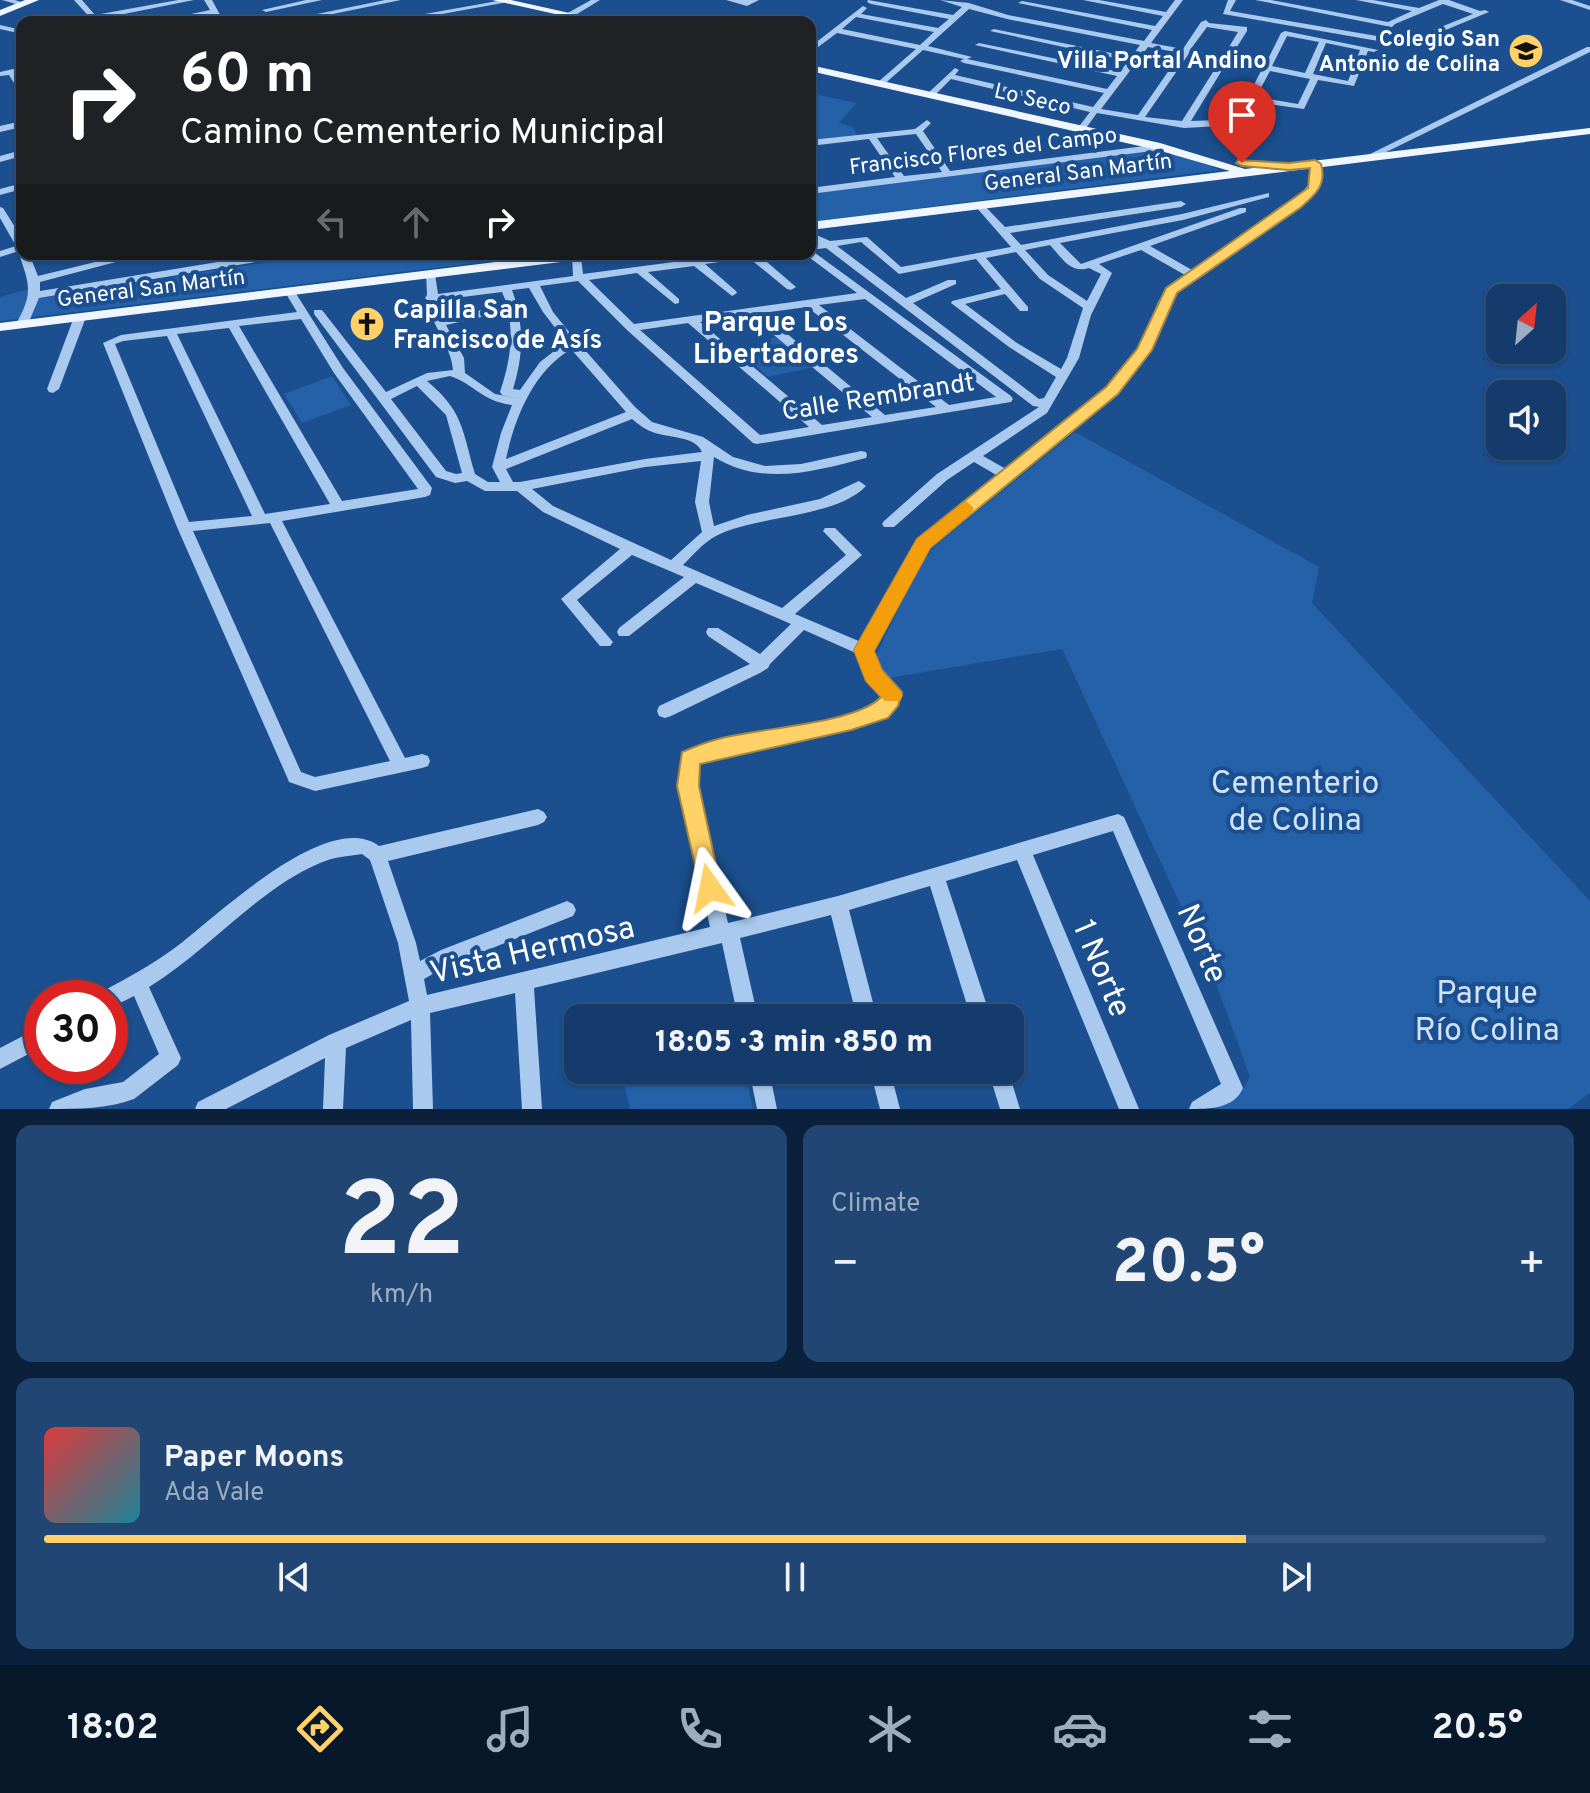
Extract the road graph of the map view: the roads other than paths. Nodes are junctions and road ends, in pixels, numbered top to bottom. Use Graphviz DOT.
graph roads {
  1 [pos="6,0"];
  2 [pos="95,0"];
  3 [pos="190,0"];
  4 [pos="208,0"];
  5 [pos="261,0"];
  6 [pos="318,0"];
  7 [pos="397,0"];
  8 [pos="596,0"];
  9 [pos="730,0"];
  10 [pos="944,0"];
  11 [pos="1087,0"];
  12 [pos="1179,0"];
  13 [pos="1232,0"];
  14 [pos="1259,0"];
  15 [pos="1360,0"];
  16 [pos="1564,0"];
  17 [pos="79,1"];
  18 [pos="500,1"];
  19 [pos="872,1"];
  20 [pos="1023,1"];
  21 [pos="1444,1"];
  22 [pos="29,2"];
  23 [pos="751,2"];
  24 [pos="969,5"];
  25 [pos="1590,8"];
  26 [pos="266,10"];
  27 [pos="1418,10"];
  28 [pos="214,12"];
  29 [pos="0,13"];
  30 [pos="855,15"];
  31 [pos="1167,15"];
  32 [pos="92,16"];
  33 [pos="115,16"];
  34 [pos="191,16"];
  35 [pos="216,16"];
  36 [pos="270,16"];
  37 [pos="313,16"];
  38 [pos="417,16"];
  39 [pos="559,16"];
  40 [pos="570,16"];
  41 [pos="1007,17"];
  42 [pos="955,18"];
  43 [pos="1389,24"];
  44 [pos="1157,29"];
  45 [pos="836,30"];
  46 [pos="940,31"];
  47 [pos="994,31"];
  48 [pos="1324,40"];
  49 [pos="1382,40"];
  50 [pos="1145,44"];
  51 [pos="979,45"];
  52 [pos="816,46"];
  53 [pos="921,48"];
  54 [pos="1590,49"];
  55 [pos="1185,52"];
  56 [pos="966,59"];
  57 [pos="1134,60"];
  58 [pos="1225,60"];
  59 [pos="1267,68"];
  60 [pos="816,69"];
  61 [pos="16,71"];
  62 [pos="11,72"];
  63 [pos="0,74"];
  64 [pos="1122,75"];
  65 [pos="949,76"];
  66 [pos="1312,76"];
  67 [pos="16,80"];
  68 [pos="881,84"];
  69 [pos="1109,92"];
  70 [pos="930,95"];
  71 [pos="1251,99"];
  72 [pos="1097,109"];
  73 [pos="1140,118"];
  74 [pos="927,123"];
  75 [pos="1184,125"];
  76 [pos="1081,129"];
  77 [pos="918,131"];
  78 [pos="1590,131"];
  79 [pos="871,136"];
  80 [pos="816,142"];
  81 [pos="1160,147"];
  82 [pos="1197,157"];
  83 [pos="1369,157"];
  84 [pos="1289,167"];
  85 [pos="1316,169"];
  86 [pos="1245,172"];
  87 [pos="948,174"];
  88 [pos="1227,174"];
  89 [pos="902,180"];
  90 [pos="816,190"];
  91 [pos="1266,195"];
  92 [pos="1181,204"];
  93 [pos="979,205"];
  94 [pos="0,210"];
  95 [pos="1243,210"];
  96 [pos="816,225"];
  97 [pos="4,227"];
  98 [pos="1001,231"];
  99 [pos="816,238"];
  100 [pos="1053,242"];
  101 [pos="828,244"];
  102 [pos="816,246"];
  103 [pos="1142,246"];
  104 [pos="1015,249"];
  105 [pos="979,256"];
  106 [pos="816,257"];
  107 [pos="26,260"];
  108 [pos="117,260"];
  109 [pos="249,260"];
  110 [pos="544,260"];
  111 [pos="576,260"];
  112 [pos="710,260"];
  113 [pos="761,260"];
  114 [pos="696,262"];
  115 [pos="1090,264"];
  116 [pos="639,270"];
  117 [pos="430,274"];
  118 [pos="1192,275"];
  119 [pos="581,278"];
  120 [pos="36,280"];
  121 [pos="952,282"];
  122 [pos="534,286"];
  123 [pos="791,287"];
  124 [pos="507,290"];
  125 [pos="1008,290"];
  126 [pos="290,292"];
  127 [pos="732,293"];
  128 [pos="37,295"];
  129 [pos="867,295"];
  130 [pos="430,298"];
  131 [pos="675,301"];
  132 [pos="809,303"];
  133 [pos="904,303"];
  134 [pos="514,306"];
  135 [pos="1089,307"];
  136 [pos="1024,309"];
  137 [pos="318,312"];
  138 [pos="754,312"];
  139 [pos="302,315"];
  140 [pos="80,317"];
  141 [pos="691,320"];
  142 [pos="440,323"];
  143 [pos="22,324"];
  144 [pos="232,324"];
  145 [pos="0,327"];
  146 [pos="631,328"];
  147 [pos="170,331"];
  148 [pos="571,344"];
  149 [pos="459,375"];
  150 [pos="1063,376"];
  151 [pos="419,381"];
  152 [pos="53,389"];
  153 [pos="386,397"];
  154 [pos="524,398"];
  155 [pos="1050,401"];
  156 [pos="947,409"];
  157 [pos="633,414"];
  158 [pos="882,419"];
  159 [pos="820,430"];
  160 [pos="708,451"];
  161 [pos="861,455"];
  162 [pos="973,456"];
  163 [pos="498,467"];
  164 [pos="1005,474"];
  165 [pos="469,476"];
  166 [pos="859,486"];
  167 [pos="514,487"];
  168 [pos="338,506"];
  169 [pos="268,519"];
  170 [pos="889,524"];
  171 [pos="188,528"];
  172 [pos="830,531"];
  173 [pos="709,533"];
  174 [pos="631,548"];
  175 [pos="673,566"];
  176 [pos="695,576"];
  177 [pos="782,616"];
  178 [pos="800,625"];
  179 [pos="624,632"];
  180 [pos="713,632"];
  181 [pos="605,642"];
  182 [pos="864,650"];
  183 [pos="763,664"];
  184 [pos="665,711"];
  185 [pos="422,761"];
  186 [pos="401,766"];
  187 [pos="538,817"];
  188 [pos="1118,822"];
  189 [pos="1022,851"];
  190 [pos="377,855"];
  191 [pos="936,878"];
  192 [pos="838,905"];
  193 [pos="567,910"];
  194 [pos="725,933"];
  195 [pos="413,975"];
  196 [pos="138,983"];
  197 [pos="524,983"];
  198 [pos="128,988"];
  199 [pos="744,1004"];
  200 [pos="863,1004"];
  201 [pos="976,1004"];
  202 [pos="420,1006"];
  203 [pos="336,1042"];
  204 [pos="24,1046"];
  205 [pos="0,1059"];
  206 [pos="762,1084"];
  207 [pos="884,1084"];
  208 [pos="1002,1084"];
  209 [pos="242,1100"];
  210 [pos="59,1109"];
  211 [pos="205,1109"];
  212 [pos="333,1109"];
  213 [pos="423,1109"];
  214 [pos="532,1109"];
  215 [pos="767,1109"];
  216 [pos="890,1109"];
  217 [pos="1010,1109"];
  218 [pos="1129,1109"];
  219 [pos="1199,1109"];
  1 -- 22 [label="street"];
  2 -- 17 [label="street"];
  3 -- 33 [label="street"];
  4 -- 28 [label="street"];
  5 -- 26 [label="street"];
  6 -- 26 [label="street"];
  7 -- 37 [label="street"];
  8 -- 40 [label="street"];
  9 -- 23 [label="street"];
  10 -- 24 [label="street"];
  11 -- 31 [label="street"];
  12 -- 31 [label="street"];
  13 -- 49 [label="street"];
  14 -- 43 [label="street"];
  15 -- 27 [label="street"];
  16 -- 25 [label="street"];
  17 -- 32 [label="street"];
  18 -- 38 [label="street"];
  18 -- 39 [label="main road"];
  19 -- 30 [label="street"];
  19 -- 42 [label="street"];
  20 -- 41 [label="street"];
  20 -- 44 [label="street"];
  21 -- 27 [label="street"];
  21 -- 49 [label="street"];
  22 -- 29 [label="main road"];
  24 -- 41 [label="street"];
  24 -- 42 [label="street"];
  26 -- 36 [label="street"];
  27 -- 43 [label="street"];
  28 -- 34 [label="street"];
  28 -- 35 [label="street"];
  30 -- 45 [label="street"];
  30 -- 46 [label="street"];
  31 -- 44 [label="street"];
  41 -- 47 [label="street"];
  41 -- 50 [label="street"];
  42 -- 46 [label="street"];
  43 -- 49 [label="street"];
  44 -- 50 [label="street"];
  45 -- 52 [label="street"];
  45 -- 53 [label="street"];
  46 -- 53 [label="street"];
  47 -- 51 [label="street"];
  47 -- 57 [label="street"];
  48 -- 59 [label="street"];
  48 -- 66 [label="street"];
  48 -- 66 [label="street"];
  50 -- 55 [label="street"];
  50 -- 57 [label="street"];
  51 -- 56 [label="street"];
  51 -- 64 [label="street"];
  53 -- 56 [label="street"];
  53 -- 68 [label="street"];
  54 -- 83 [label="street"];
  55 -- 58 [label="street"];
  55 -- 58 [label="street"];
  55 -- 73 [label="street"];
  56 -- 65 [label="street"];
  56 -- 69 [label="street"];
  57 -- 64 [label="street"];
  58 -- 59 [label="street"];
  58 -- 75 [label="street"];
  59 -- 66 [label="street"];
  59 -- 71 [label="street"];
  60 -- 68 [label="main road, Lo Seco"];
  61 -- 62 [label="street"];
  62 -- 63 [label="street"];
  62 -- 67 [label="street"];
  64 -- 69 [label="street"];
  65 -- 70 [label="street"];
  65 -- 72 [label="street"];
  66 -- 71 [label="street"];
  68 -- 70 [label="main road, Lo Seco"];
  69 -- 72 [label="street"];
  70 -- 76 [label="main road, Lo Seco"];
  71 -- 75 [label="street"];
  72 -- 73 [label="street"];
  72 -- 76 [label="street"];
  73 -- 75 [label="street"];
  74 -- 77 [label="street"];
  76 -- 81 [label="main road, Lo Seco"];
  77 -- 79 [label="street"];
  77 -- 87 [label="street"];
  78 -- 83 [label="main road"];
  79 -- 80 [label="street"];
  79 -- 89 [label="street"];
  81 -- 82 [label="main road, Lo Seco"];
  81 -- 87 [label="street, Francisco Flores del Campo"];
  82 -- 84 [label="main road"];
  82 -- 86 [label="main road, Lo Seco"];
  82 -- 88 [label="main road"];
  83 -- 85 [label="main road"];
  84 -- 85 [label="main road"];
  84 -- 86 [label="main road, General San Martín"];
  85 -- 118 [label="street"];
  86 -- 88 [label="main road, General San Martín"];
  87 -- 89 [label="street, Francisco Flores del Campo"];
  88 -- 93 [label="main road, General San Martín"];
  89 -- 90 [label="street, Francisco Flores del Campo"];
  91 -- 100 [label="street"];
  92 -- 98 [label="street"];
  93 -- 96 [label="main road, General San Martín"];
  93 -- 98 [label="street"];
  94 -- 97 [label="street"];
  95 -- 103 [label="street"];
  98 -- 104 [label="street"];
  99 -- 101 [label="street"];
  100 -- 104 [label="street"];
  100 -- 115 [label="street"];
  101 -- 102 [label="street"];
  101 -- 105 [label="street"];
  101 -- 133 [label="street"];
  103 -- 115 [label="street"];
  103 -- 118 [label="street"];
  104 -- 105 [label="street"];
  104 -- 135 [label="street"];
  105 -- 125 [label="street"];
  106 -- 129 [label="street"];
  107 -- 120 [label="street"];
  108 -- 120 [label="street"];
  109 -- 128 [label="street"];
  110 -- 117 [label="main road, General San Martín"];
  111 -- 119 [label="street"];
  112 -- 114 [label="street"];
  113 -- 123 [label="street"];
  114 -- 116 [label="street"];
  114 -- 127 [label="street"];
  115 -- 135 [label="street"];
  116 -- 119 [label="street"];
  116 -- 131 [label="street"];
  117 -- 126 [label="main road, General San Martín"];
  117 -- 130 [label="street"];
  118 -- 164 [label="street"];
  119 -- 122 [label="street"];
  119 -- 146 [label="street"];
  120 -- 128 [label="street"];
  121 -- 133 [label="street"];
  122 -- 124 [label="street"];
  122 -- 148 [label="street"];
  124 -- 130 [label="street"];
  124 -- 134 [label="street"];
  125 -- 136 [label="street"];
  125 -- 150 [label="street"];
  126 -- 139 [label="street"];
  126 -- 140 [label="main road, General San Martín"];
  128 -- 143 [label="street"];
  129 -- 132 [label="street"];
  129 -- 156 [label="street, Calle Rembrandt"];
  130 -- 142 [label="street"];
  132 -- 138 [label="street"];
  132 -- 156 [label="street"];
  133 -- 155 [label="street"];
  134 -- 142 [label="street"];
  134 -- 154 [label="street"];
  135 -- 150 [label="street"];
  137 -- 153 [label="street"];
  138 -- 141 [label="street"];
  138 -- 158 [label="street"];
  139 -- 144 [label="street"];
  139 -- 168 [label="street"];
  140 -- 143 [label="main road, General San Martín"];
  140 -- 152 [label="street"];
  141 -- 146 [label="street"];
  141 -- 159 [label="street"];
  142 -- 149 [label="street"];
  143 -- 145 [label="main road, General San Martín"];
  144 -- 147 [label="street"];
  144 -- 168 [label="street"];
  146 -- 159 [label="street, Calle Rembrandt"];
  147 -- 169 [label="street"];
  147 -- 171 [label="street"];
  148 -- 154 [label="street"];
  148 -- 157 [label="street"];
  149 -- 151 [label="street"];
  149 -- 154 [label="street"];
  150 -- 155 [label="street"];
  151 -- 153 [label="street"];
  151 -- 165 [label="street"];
  153 -- 165 [label="street"];
  154 -- 163 [label="street"];
  155 -- 162 [label="street"];
  156 -- 158 [label="street, Calle Rembrandt"];
  157 -- 160 [label="street"];
  157 -- 163 [label="street"];
  158 -- 159 [label="street, Calle Rembrandt"];
  160 -- 161 [label="street"];
  160 -- 167 [label="street"];
  160 -- 173 [label="street"];
  162 -- 164 [label="street"];
  162 -- 170 [label="street"];
  163 -- 167 [label="street"];
  164 -- 182 [label="street"];
  165 -- 167 [label="street"];
  166 -- 173 [label="street"];
  167 -- 174 [label="street"];
  168 -- 169 [label="street"];
  169 -- 171 [label="street"];
  169 -- 186 [label="street"];
  171 -- 186 [label="street"];
  172 -- 177 [label="street"];
  173 -- 175 [label="street"];
  174 -- 175 [label="street"];
  174 -- 181 [label="street"];
  175 -- 176 [label="street"];
  176 -- 177 [label="street"];
  176 -- 179 [label="street"];
  177 -- 178 [label="street"];
  178 -- 182 [label="street"];
  178 -- 183 [label="street"];
  180 -- 183 [label="street"];
  182 -- 194 [label="street"];
  183 -- 184 [label="street"];
  185 -- 186 [label="street"];
  187 -- 190 [label="street"];
  188 -- 189 [label="street, Vista Hermosa"];
  188 -- 219 [label="street, Norte"];
  189 -- 191 [label="street, Vista Hermosa"];
  189 -- 218 [label="street, 1 Norte"];
  190 -- 195 [label="street"];
  190 -- 196 [label="street"];
  191 -- 192 [label="street, Vista Hermosa"];
  191 -- 201 [label="street"];
  192 -- 194 [label="street, Vista Hermosa"];
  192 -- 200 [label="street"];
  193 -- 195 [label="street"];
  194 -- 197 [label="street, Vista Hermosa"];
  194 -- 199 [label="street"];
  195 -- 202 [label="street"];
  196 -- 198 [label="street"];
  196 -- 210 [label="street"];
  197 -- 202 [label="street, Vista Hermosa"];
  197 -- 214 [label="street"];
  202 -- 203 [label="street, Vista Hermosa"];
  202 -- 213 [label="street"];
  203 -- 209 [label="street, Vista Hermosa"];
  203 -- 212 [label="street"];
  204 -- 205 [label="street"];
  206 -- 215 [label="street"];
  207 -- 216 [label="street"];
  208 -- 217 [label="street"];
  209 -- 211 [label="street, Vista Hermosa"];
}
